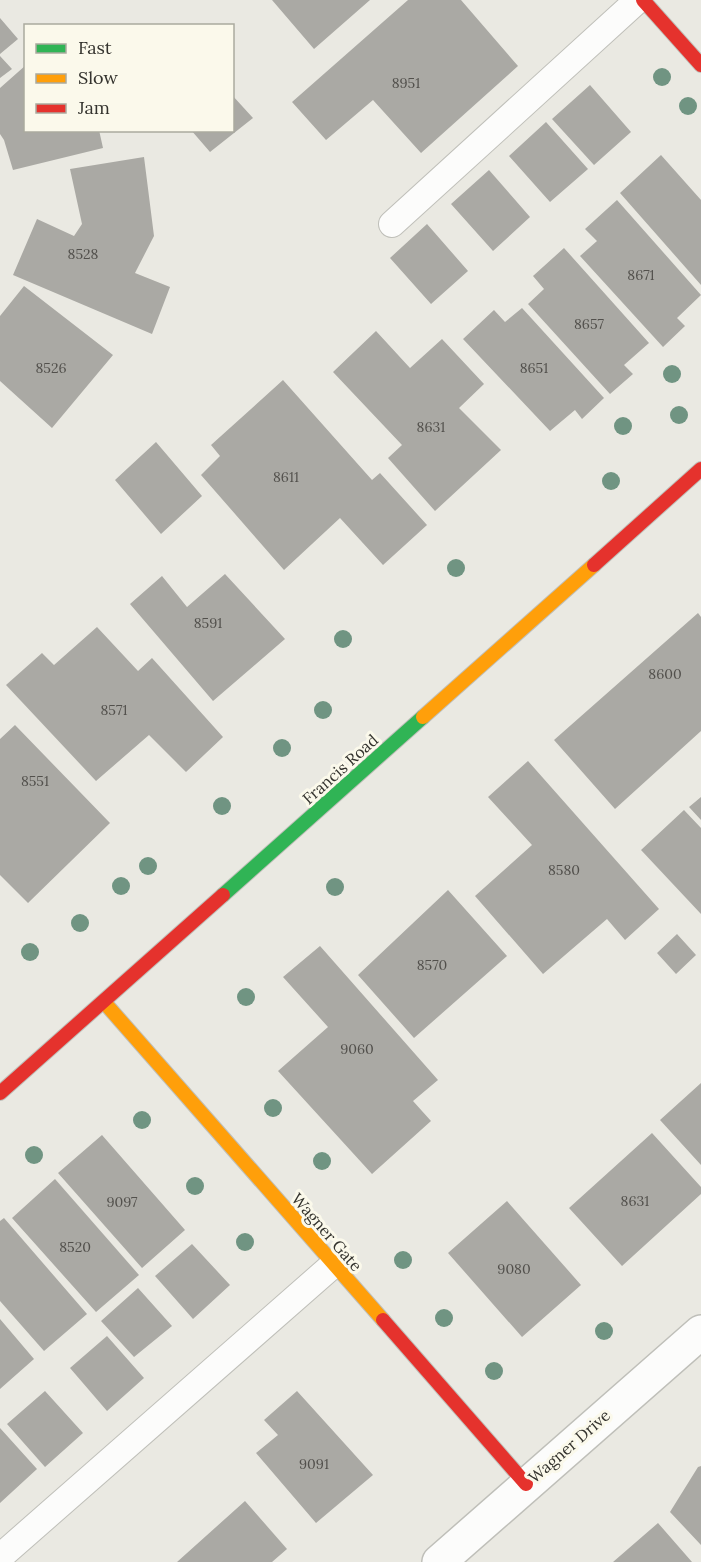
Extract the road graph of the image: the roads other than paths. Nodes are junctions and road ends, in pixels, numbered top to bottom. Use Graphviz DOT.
graph roads {
  1 [pos="638,0"];
  2 [pos="643,0"];
  3 [pos="701,65"];
  4 [pos="392,224"];
  5 [pos="701,469"];
  6 [pos="104,1002"];
  7 [pos="0,1093"];
  8 [pos="333,1265"];
  9 [pos="701,1332"];
  10 [pos="526,1484"];
  11 [pos="0,1557"];
  12 [pos="439,1562"];
  1 -- 4 [label="lane"];
  2 -- 3 [label="street"];
  5 -- 6 [label="street, Francis Road"];
  6 -- 7 [label="street, Francis Road"];
  6 -- 8 [label="street, Wagner Gate"];
  8 -- 10 [label="street, Wagner Gate"];
  8 -- 11 [label="lane"];
  9 -- 10 [label="street, Wagner Drive"];
  10 -- 12 [label="street, Wagner Drive"];
}
